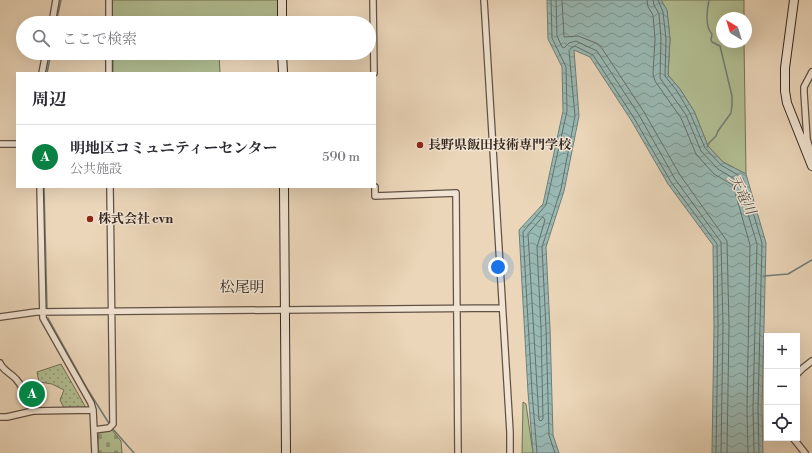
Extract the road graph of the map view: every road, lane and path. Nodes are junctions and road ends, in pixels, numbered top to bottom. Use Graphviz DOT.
graph roads {
  1 [pos="56,0"];
  2 [pos="109,0"];
  3 [pos="282,0"];
  4 [pos="373,0"];
  5 [pos="484,0"];
  6 [pos="794,0"];
  7 [pos="53,16"];
  8 [pos="109,16"];
  9 [pos="282,16"];
  10 [pos="373,16"];
  11 [pos="45,60"];
  12 [pos="109,60"];
  13 [pos="282,60"];
  14 [pos="374,60"];
  15 [pos="42,72"];
  16 [pos="109,72"];
  17 [pos="283,72"];
  18 [pos="374,72"];
  19 [pos="812,72"];
  20 [pos="0,144"];
  21 [pos="16,144"];
  22 [pos="811,164"];
  23 [pos="40,188"];
  24 [pos="110,188"];
  25 [pos="284,188"];
  26 [pos="375,188"];
  27 [pos="502,308"];
  28 [pos="457,309"];
  29 [pos="285,310"];
  30 [pos="43,312"];
  31 [pos="112,312"];
  32 [pos="0,317"];
  33 [pos="812,361"];
  34 [pos="0,364"];
  35 [pos="800,371"];
  36 [pos="93,410"];
  37 [pos="33,411"];
  38 [pos="0,417"];
  39 [pos="94,430"];
  40 [pos="795,441"];
  41 [pos="96,453"];
  42 [pos="286,453"];
  43 [pos="458,453"];
  44 [pos="510,453"];
  45 [pos="805,453"];
  1 -- 7 [label="street"];
  2 -- 8 [label="street"];
  3 -- 9 [label="street"];
  4 -- 10 [label="street"];
  5 -- 27 [label="street"];
  6 -- 22 [label="street"];
  11 -- 15 [label="street"];
  12 -- 16 [label="street"];
  13 -- 17 [label="street"];
  14 -- 18 [label="street"];
  19 -- 22 [label="street"];
  20 -- 21 [label="street"];
  23 -- 30 [label="street"];
  24 -- 31 [label="street"];
  25 -- 29 [label="street"];
  26 -- 28 [label="street"];
  27 -- 28 [label="street"];
  27 -- 44 [label="street"];
  28 -- 29 [label="street"];
  28 -- 43 [label="street"];
  29 -- 31 [label="street"];
  29 -- 42 [label="street"];
  30 -- 31 [label="street"];
  30 -- 32 [label="street"];
  30 -- 36 [label="street"];
  31 -- 39 [label="street"];
  33 -- 35 [label="street"];
  34 -- 37 [label="street"];
  36 -- 37 [label="street"];
  36 -- 39 [label="street"];
  37 -- 38 [label="street"];
  39 -- 41 [label="street"];
  40 -- 45 [label="street"];
}
